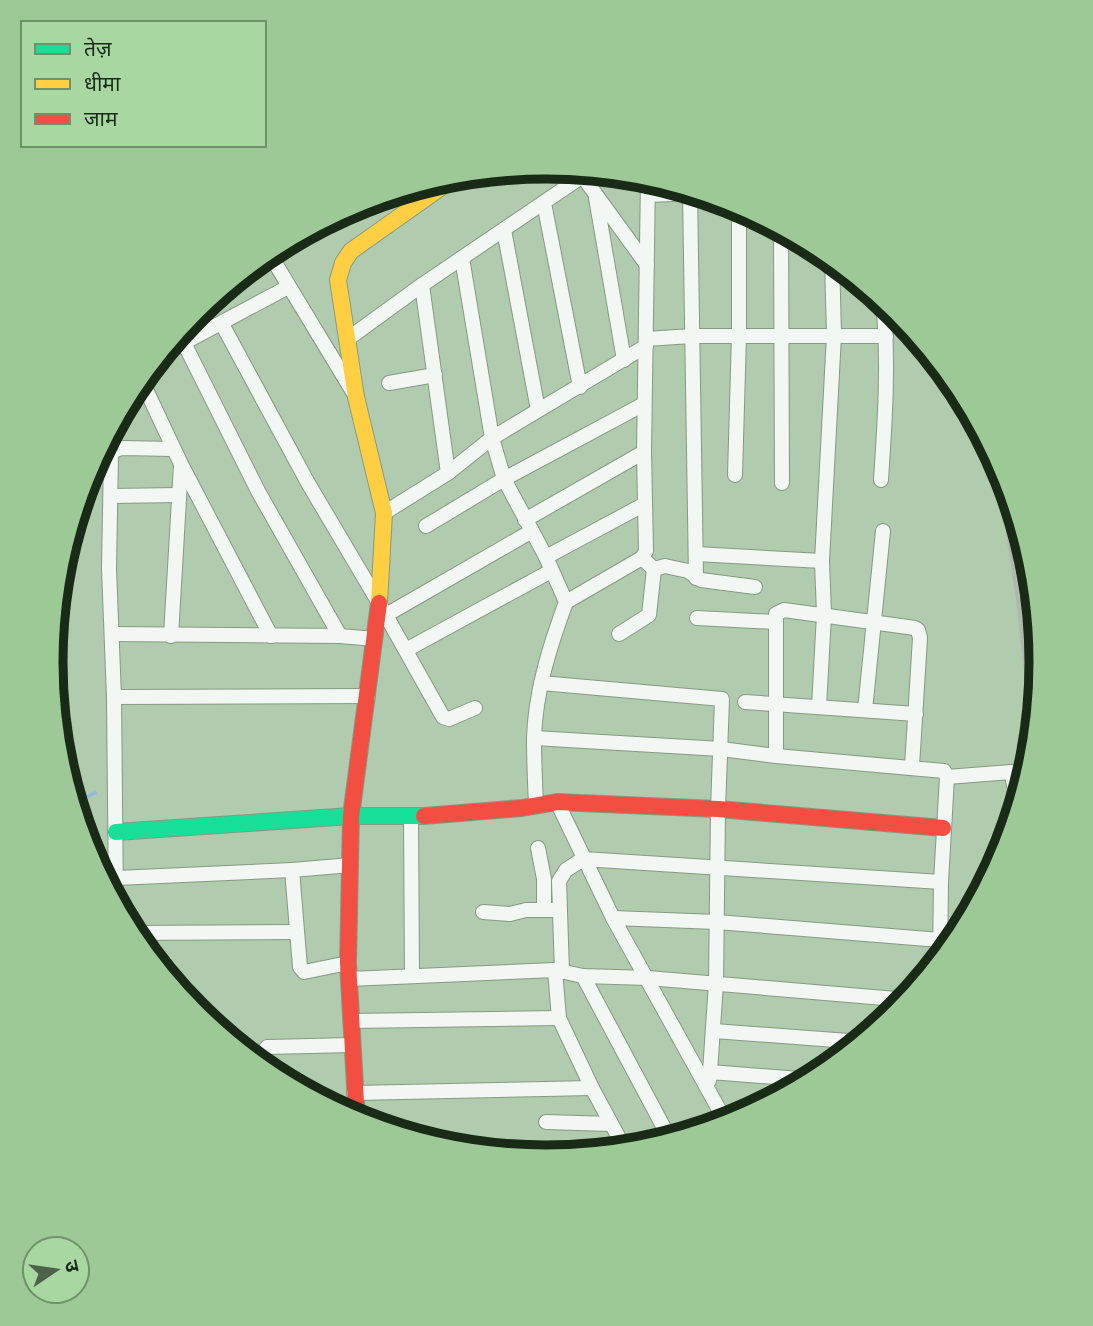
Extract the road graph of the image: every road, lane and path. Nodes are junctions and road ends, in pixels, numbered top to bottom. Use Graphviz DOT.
graph roads {
  1 [pos="573,181"];
  2 [pos="588,182"];
  3 [pos="648,191"];
  4 [pos="432,193"];
  5 [pos="663,194"];
  6 [pos="648,195"];
  7 [pos="596,198"];
  8 [pos="544,202"];
  9 [pos="692,202"];
  10 [pos="739,219"];
  11 [pos="504,230"];
  12 [pos="781,240"];
  13 [pos="462,258"];
  14 [pos="275,263"];
  15 [pos="647,265"];
  16 [pos="832,273"];
  17 [pos="422,285"];
  18 [pos="288,287"];
  19 [pos="885,318"];
  20 [pos="222,324"];
  21 [pos="739,335"];
  22 [pos="781,335"];
  23 [pos="834,335"];
  24 [pos="692,336"];
  25 [pos="887,336"];
  26 [pos="349,338"];
  27 [pos="184,343"];
  28 [pos="646,343"];
  29 [pos="624,360"];
  30 [pos="435,375"];
  31 [pos="389,383"];
  32 [pos="580,387"];
  33 [pos="146,391"];
  34 [pos="356,397"];
  35 [pos="644,404"];
  36 [pos="538,410"];
  37 [pos="492,438"];
  38 [pos="173,449"];
  39 [pos="644,452"];
  40 [pos="181,464"];
  41 [pos="448,472"];
  42 [pos="735,475"];
  43 [pos="504,479"];
  44 [pos="881,480"];
  45 [pos="782,483"];
  46 [pos="179,495"];
  47 [pos="111,496"];
  48 [pos="645,504"];
  49 [pos="384,513"];
  50 [pos="528,525"];
  51 [pos="426,526"];
  52 [pos="883,531"];
  53 [pos="696,555"];
  54 [pos="546,557"];
  55 [pos="642,558"];
  56 [pos="822,561"];
  57 [pos="653,569"];
  58 [pos="551,572"];
  59 [pos="696,578"];
  60 [pos="755,587"];
  61 [pos="566,602"];
  62 [pos="383,609"];
  63 [pos="824,615"];
  64 [pos="697,618"];
  65 [pos="775,622"];
  66 [pos="874,622"];
  67 [pos="111,634"];
  68 [pos="619,634"];
  69 [pos="171,636"];
  70 [pos="271,636"];
  71 [pos="340,636"];
  72 [pos="375,639"];
  73 [pos="406,650"];
  74 [pos="541,683"];
  75 [pos="368,696"];
  76 [pos="114,697"];
  77 [pos="745,702"];
  78 [pos="776,703"];
  79 [pos="818,706"];
  80 [pos="475,708"];
  81 [pos="865,710"];
  82 [pos="916,715"];
  83 [pos="534,738"];
  84 [pos="721,749"];
  85 [pos="776,756"];
  86 [pos="912,766"];
  87 [pos="947,777"];
  88 [pos="1014,788"];
  89 [pos="557,802"];
  90 [pos="536,805"];
  91 [pos="718,809"];
  92 [pos="351,816"];
  93 [pos="411,817"];
  94 [pos="943,828"];
  95 [pos="116,832"];
  96 [pos="538,848"];
  97 [pos="583,859"];
  98 [pos="351,866"];
  99 [pos="717,867"];
  100 [pos="292,870"];
  101 [pos="116,878"];
  102 [pos="941,882"];
  103 [pos="116,883"];
  104 [pos="544,910"];
  105 [pos="560,910"];
  106 [pos="483,912"];
  107 [pos="613,918"];
  108 [pos="717,922"];
  109 [pos="297,932"];
  110 [pos="145,933"];
  111 [pos="940,940"];
  112 [pos="940,944"];
  113 [pos="349,971"];
  114 [pos="558,971"];
  115 [pos="412,976"];
  116 [pos="583,976"];
  117 [pos="648,978"];
  118 [pos="716,983"];
  119 [pos="894,999"];
  120 [pos="559,1018"];
  121 [pos="351,1021"];
  122 [pos="714,1031"];
  123 [pos="848,1041"];
  124 [pos="352,1045"];
  125 [pos="267,1047"];
  126 [pos="710,1072"];
  127 [pos="793,1079"];
  128 [pos="708,1087"];
  129 [pos="592,1088"];
  130 [pos="354,1093"];
  131 [pos="354,1107"];
  132 [pos="722,1114"];
  133 [pos="546,1122"];
  134 [pos="611,1124"];
  135 [pos="666,1131"];
  136 [pos="620,1140"];
  1 -- 8 [label="street"];
  2 -- 7 [label="street"];
  3 -- 6 [label="street"];
  4 -- 26 [label="street"];
  5 -- 6 [label="street"];
  6 -- 15 [label="street"];
  7 -- 15 [label="street"];
  7 -- 29 [label="street"];
  8 -- 11 [label="street"];
  8 -- 32 [label="street"];
  9 -- 24 [label="street"];
  10 -- 21 [label="street"];
  11 -- 13 [label="street"];
  11 -- 36 [label="street"];
  12 -- 22 [label="street"];
  13 -- 17 [label="street"];
  13 -- 37 [label="street"];
  14 -- 18 [label="street"];
  15 -- 28 [label="street"];
  16 -- 23 [label="street"];
  17 -- 26 [label="street"];
  17 -- 30 [label="street"];
  18 -- 20 [label="street"];
  18 -- 34 [label="street"];
  19 -- 25 [label="street"];
  20 -- 27 [label="street"];
  20 -- 62 [label="street"];
  21 -- 22 [label="street"];
  21 -- 24 [label="street"];
  21 -- 42 [label="street"];
  22 -- 23 [label="street"];
  22 -- 45 [label="street"];
  23 -- 25 [label="street"];
  23 -- 56 [label="street"];
  24 -- 28 [label="street"];
  24 -- 53 [label="street"];
  25 -- 44 [label="street"];
  26 -- 34 [label="street"];
  27 -- 71 [label="street"];
  28 -- 29 [label="street"];
  28 -- 35 [label="street"];
  29 -- 32 [label="street"];
  30 -- 31 [label="street"];
  30 -- 41 [label="street"];
  32 -- 36 [label="street"];
  33 -- 38 [label="street"];
  34 -- 49 [label="street"];
  35 -- 39 [label="street"];
  35 -- 43 [label="street"];
  36 -- 37 [label="street"];
  37 -- 41 [label="street"];
  37 -- 43 [label="street"];
  38 -- 40 [label="street"];
  38 -- 47 [label="street"];
  39 -- 48 [label="street"];
  39 -- 50 [label="street"];
  40 -- 46 [label="street"];
  40 -- 70 [label="street"];
  41 -- 49 [label="street"];
  43 -- 50 [label="street"];
  43 -- 51 [label="street"];
  46 -- 47 [label="street"];
  46 -- 69 [label="street"];
  47 -- 67 [label="street"];
  48 -- 54 [label="street"];
  48 -- 55 [label="street"];
  49 -- 62 [label="street"];
  50 -- 54 [label="street"];
  50 -- 62 [label="street"];
  52 -- 66 [label="street"];
  53 -- 56 [label="street"];
  53 -- 59 [label="street"];
  54 -- 58 [label="street"];
  55 -- 57 [label="street"];
  55 -- 61 [label="street"];
  56 -- 63 [label="street"];
  57 -- 59 [label="street"];
  57 -- 68 [label="street"];
  58 -- 61 [label="street"];
  58 -- 73 [label="street"];
  59 -- 60 [label="street"];
  61 -- 74 [label="street"];
  62 -- 72 [label="street"];
  62 -- 73 [label="street"];
  63 -- 65 [label="street"];
  63 -- 66 [label="street"];
  63 -- 79 [label="street"];
  64 -- 65 [label="street"];
  65 -- 78 [label="street"];
  66 -- 81 [label="street"];
  66 -- 82 [label="street"];
  67 -- 69 [label="street"];
  67 -- 76 [label="street"];
  69 -- 70 [label="street"];
  70 -- 71 [label="street"];
  71 -- 72 [label="street"];
  72 -- 75 [label="street"];
  73 -- 80 [label="street"];
  74 -- 83 [label="street"];
  74 -- 84 [label="street"];
  75 -- 76 [label="street"];
  75 -- 92 [label="street"];
  76 -- 95 [label="street"];
  77 -- 78 [label="street"];
  78 -- 79 [label="street"];
  78 -- 85 [label="street"];
  79 -- 81 [label="street"];
  81 -- 82 [label="street"];
  82 -- 86 [label="street"];
  83 -- 84 [label="street"];
  83 -- 90 [label="street"];
  84 -- 85 [label="street"];
  84 -- 91 [label="street"];
  85 -- 86 [label="street"];
  86 -- 87 [label="street"];
  87 -- 88 [label="street"];
  87 -- 94 [label="street"];
  89 -- 90 [label="street"];
  89 -- 91 [label="street"];
  89 -- 97 [label="street"];
  90 -- 93 [label="street"];
  91 -- 94 [label="street"];
  91 -- 99 [label="street"];
  92 -- 93 [label="street"];
  92 -- 95 [label="street"];
  92 -- 98 [label="street"];
  93 -- 115 [label="street"];
  94 -- 102 [label="street"];
  95 -- 101 [label="street"];
  96 -- 104 [label="street"];
  97 -- 99 [label="street"];
  97 -- 105 [label="street"];
  97 -- 107 [label="street"];
  98 -- 100 [label="street"];
  98 -- 113 [label="street"];
  99 -- 102 [label="street"];
  99 -- 108 [label="street"];
  100 -- 101 [label="street"];
  100 -- 109 [label="street"];
  101 -- 103 [label="street"];
  102 -- 111 [label="street"];
  104 -- 105 [label="street"];
  104 -- 106 [label="street"];
  105 -- 114 [label="street"];
  107 -- 108 [label="street"];
  107 -- 117 [label="street"];
  108 -- 111 [label="street"];
  108 -- 118 [label="street"];
  109 -- 110 [label="street"];
  109 -- 113 [label="street"];
  111 -- 112 [label="street"];
  113 -- 115 [label="street"];
  113 -- 121 [label="street"];
  114 -- 115 [label="street"];
  114 -- 116 [label="street"];
  114 -- 120 [label="street"];
  116 -- 117 [label="street"];
  116 -- 135 [label="street"];
  117 -- 118 [label="street"];
  117 -- 128 [label="street"];
  118 -- 119 [label="street"];
  118 -- 122 [label="street"];
  120 -- 121 [label="street"];
  120 -- 129 [label="street"];
  121 -- 124 [label="street"];
  122 -- 123 [label="street"];
  122 -- 126 [label="street"];
  124 -- 125 [label="street"];
  124 -- 130 [label="street"];
  126 -- 127 [label="street"];
  126 -- 128 [label="street"];
  128 -- 132 [label="street"];
  129 -- 130 [label="street"];
  129 -- 134 [label="street"];
  130 -- 131 [label="street"];
  133 -- 134 [label="street"];
  134 -- 136 [label="street"];
}
